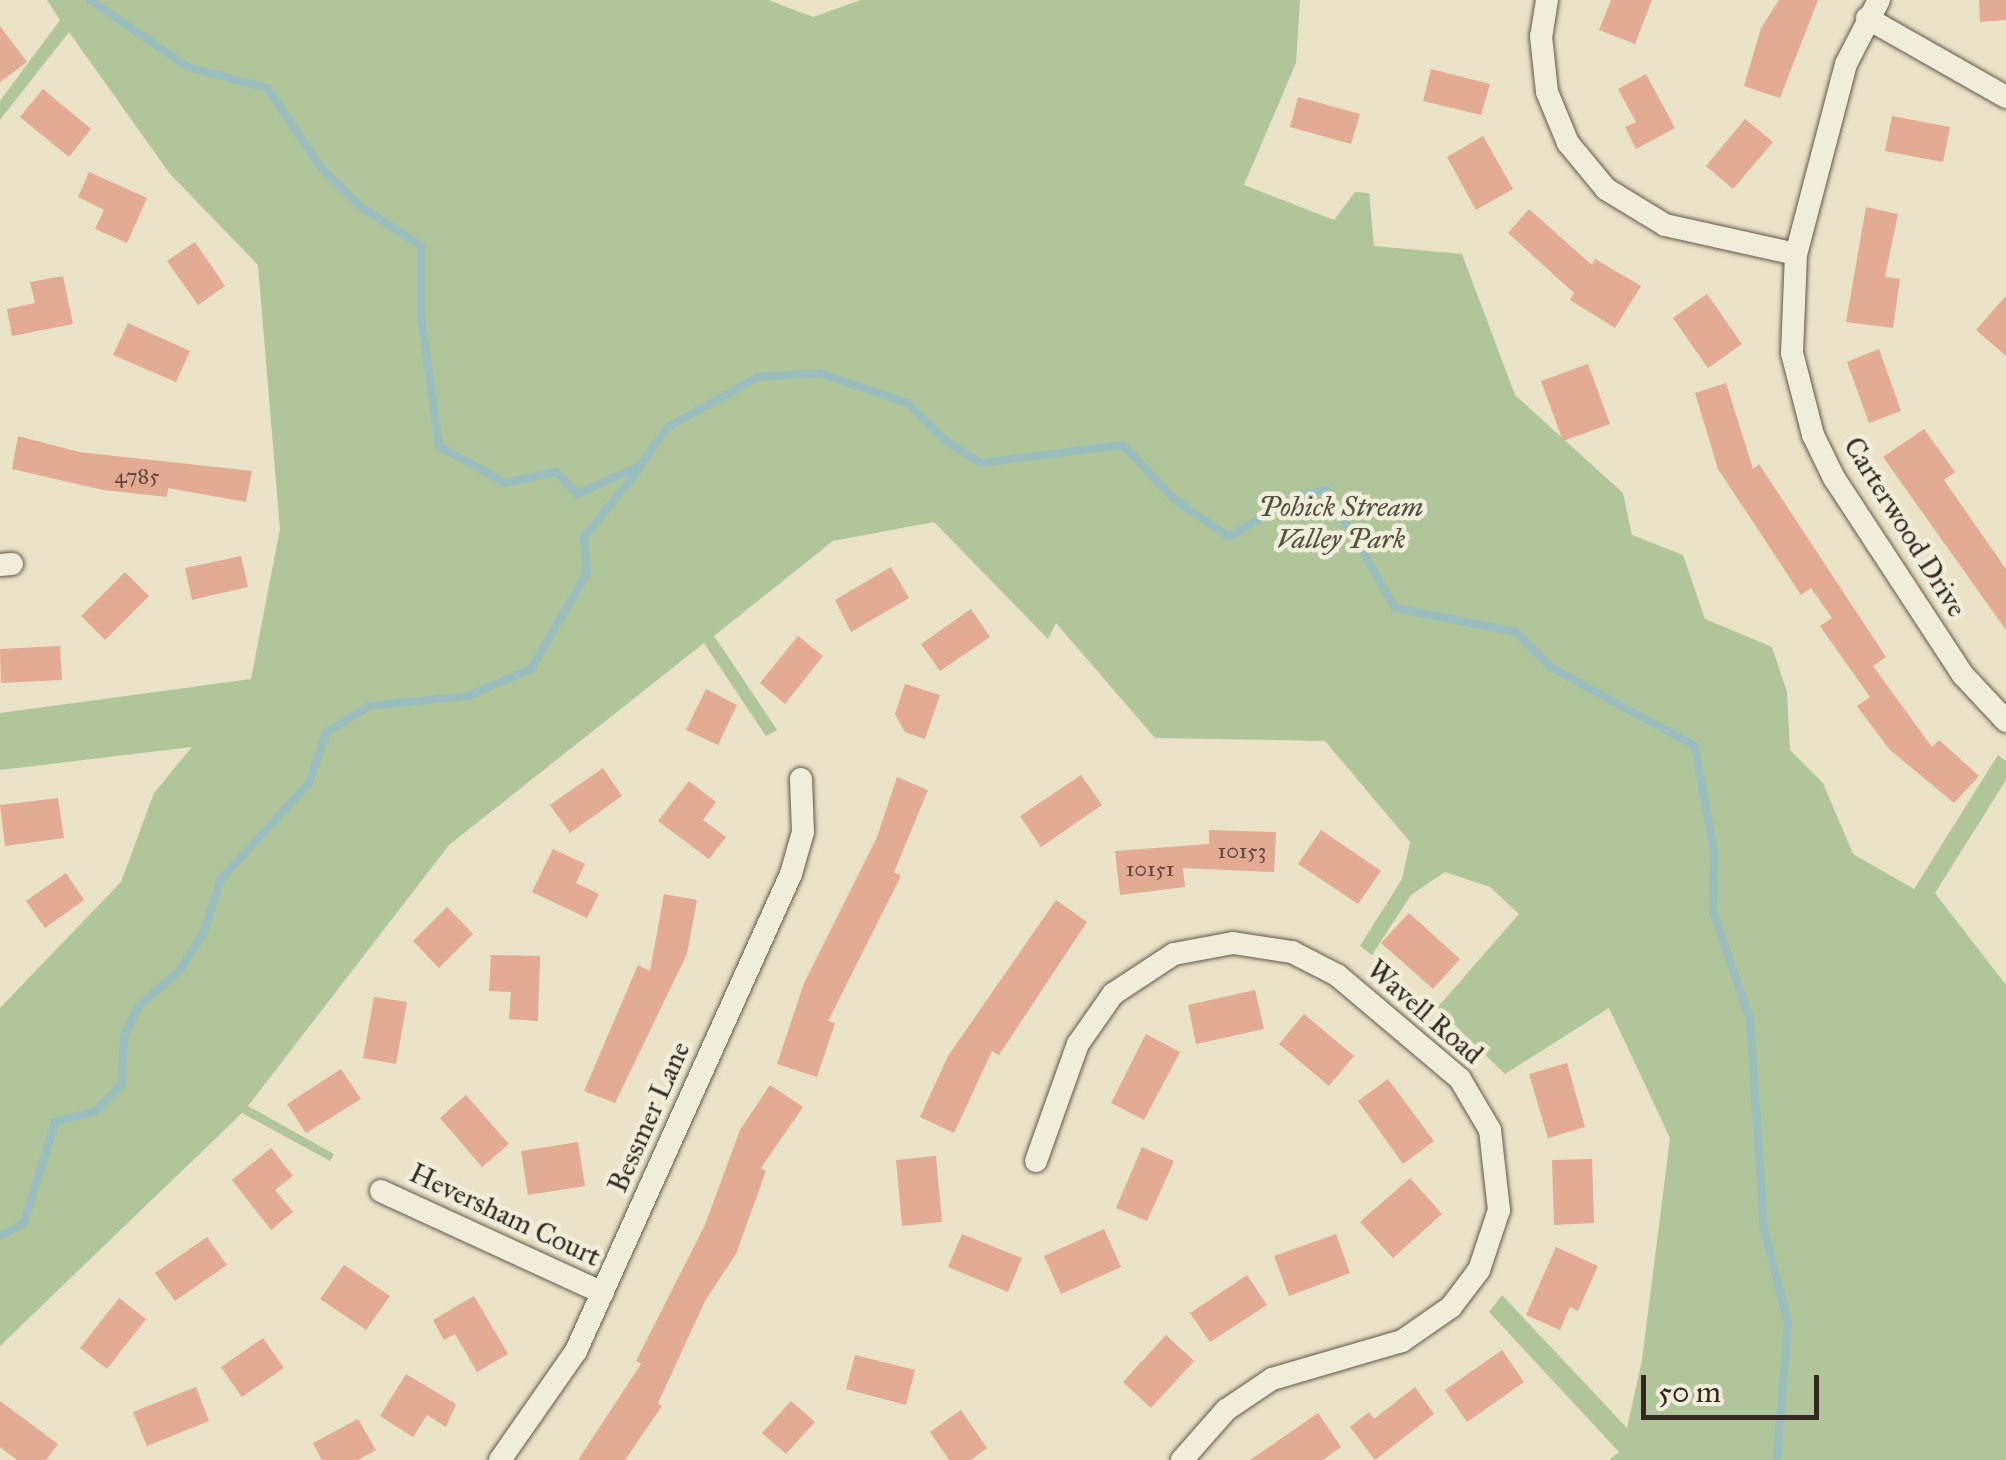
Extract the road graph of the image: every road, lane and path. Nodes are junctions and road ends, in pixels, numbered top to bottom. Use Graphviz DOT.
graph roads {
  1 [pos="1547,0"];
  2 [pos="1873,9"];
  3 [pos="2006,97"];
  4 [pos="1796,254"];
  5 [pos="2006,721"];
  6 [pos="801,779"];
  7 [pos="1036,1160"];
  8 [pos="382,1191"];
  9 [pos="602,1294"];
  10 [pos="500,1460"];
  11 [pos="1182,1460"];
  1 -- 4 [label="street"];
  2 -- 3 [label="street"];
  2 -- 4 [label="street, Carterwood Drive"];
  4 -- 5 [label="street, Carterwood Drive"];
  6 -- 9 [label="street, Bessmer Lane"];
  7 -- 11 [label="street, Wavell Road"];
  8 -- 9 [label="street, Heversham Court"];
  9 -- 10 [label="street, Bessmer Lane"];
}
